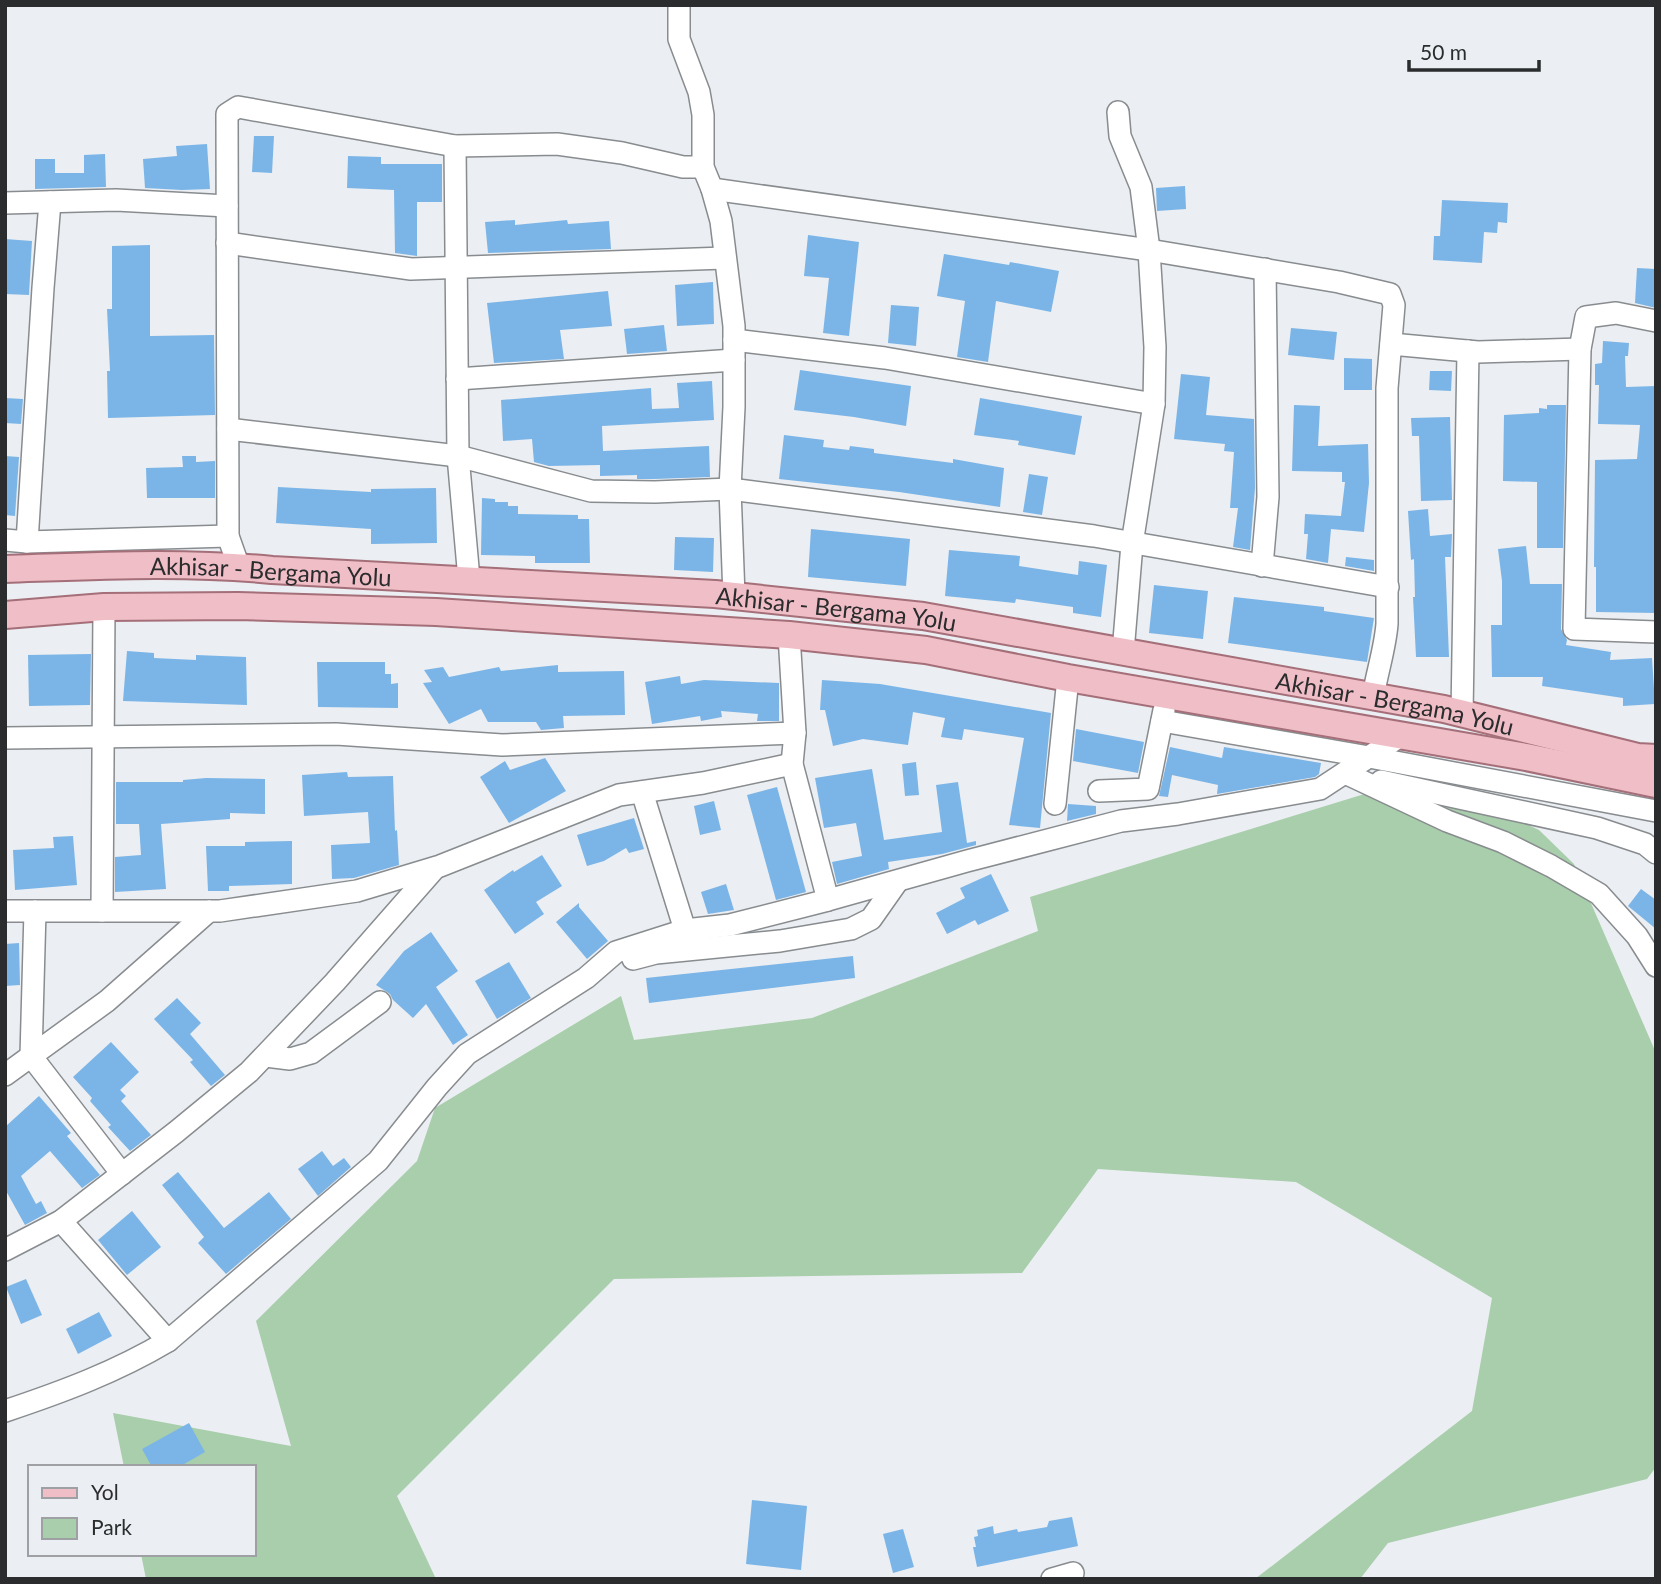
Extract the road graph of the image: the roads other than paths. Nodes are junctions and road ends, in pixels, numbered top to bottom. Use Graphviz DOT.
graph roads {
  1 [pos="679,5"];
  2 [pos="1118,112"];
  3 [pos="455,146"];
  4 [pos="703,167"];
  5 [pos="712,190"];
  6 [pos="50,202"];
  7 [pos="5,203"];
  8 [pos="227,206"];
  9 [pos="227,243"];
  10 [pos="1149,250"];
  11 [pos="725,258"];
  12 [pos="456,268"];
  13 [pos="1265,269"];
  14 [pos="1656,321"];
  15 [pos="1391,344"];
  16 [pos="1580,349"];
  17 [pos="734,350"];
  18 [pos="1468,351"];
  19 [pos="457,379"];
  20 [pos="1154,404"];
  21 [pos="228,429"];
  22 [pos="458,456"];
  23 [pos="730,489"];
  24 [pos="228,536"];
  25 [pos="5,540"];
  26 [pos="27,542"];
  27 [pos="1132,544"];
  28 [pos="1262,566"];
  29 [pos="239,567"];
  30 [pos="5,569"];
  31 [pos="469,579"];
  32 [pos="1388,587"];
  33 [pos="734,596"];
  34 [pos="104,607"];
  35 [pos="5,615"];
  36 [pos="1656,632"];
  37 [pos="789,635"];
  38 [pos="1123,652"];
  39 [pos="1068,678"];
  40 [pos="1168,694"];
  41 [pos="1373,697"];
  42 [pos="1462,714"];
  43 [pos="1162,721"];
  44 [pos="795,733"];
  45 [pos="1402,735"];
  46 [pos="102,737"];
  47 [pos="5,738"];
  48 [pos="1369,757"];
  49 [pos="1656,758"];
  50 [pos="792,764"];
  51 [pos="1345,773"];
  52 [pos="1656,784"];
  53 [pos="1099,791"];
  54 [pos="642,792"];
  55 [pos="1055,804"];
  56 [pos="1656,811"];
  57 [pos="1656,853"];
  58 [pos="435,867"];
  59 [pos="897,882"];
  60 [pos="828,900"];
  61 [pos="5,911"];
  62 [pos="35,911"];
  63 [pos="102,911"];
  64 [pos="209,911"];
  65 [pos="685,930"];
  66 [pos="1656,966"];
  67 [pos="586,978"];
  68 [pos="380,1002"];
  69 [pos="31,1056"];
  70 [pos="265,1056"];
  71 [pos="5,1074"];
  72 [pos="122,1174"];
  73 [pos="61,1221"];
  74 [pos="5,1250"];
  75 [pos="168,1341"];
  76 [pos="5,1411"];
  77 [pos="1073,1573"];
  78 [pos="1052,1579"];
  1 -- 4 [label="street"];
  2 -- 10 [label="street"];
  3 -- 4 [label="street"];
  3 -- 8 [label="street"];
  3 -- 12 [label="street"];
  4 -- 5 [label="street"];
  5 -- 10 [label="street"];
  5 -- 11 [label="street"];
  6 -- 7 [label="street"];
  6 -- 8 [label="street"];
  6 -- 26 [label="street"];
  8 -- 9 [label="street"];
  9 -- 12 [label="street"];
  9 -- 21 [label="street"];
  10 -- 13 [label="street"];
  10 -- 20 [label="street"];
  11 -- 12 [label="street"];
  11 -- 17 [label="street"];
  12 -- 19 [label="street"];
  13 -- 15 [label="street"];
  13 -- 28 [label="street"];
  14 -- 16 [label="street"];
  15 -- 18 [label="street"];
  15 -- 32 [label="street"];
  16 -- 18 [label="street"];
  16 -- 36 [label="street"];
  17 -- 19 [label="street"];
  17 -- 20 [label="street"];
  17 -- 23 [label="street"];
  18 -- 42 [label="street"];
  19 -- 22 [label="street"];
  20 -- 27 [label="street"];
  21 -- 22 [label="street"];
  21 -- 24 [label="street"];
  22 -- 23 [label="street"];
  22 -- 31 [label="street"];
  23 -- 27 [label="street"];
  23 -- 33 [label="street"];
  24 -- 26 [label="street"];
  24 -- 29 [label="street"];
  25 -- 26 [label="street"];
  27 -- 28 [label="street"];
  27 -- 38 [label="street"];
  28 -- 32 [label="street"];
  29 -- 30 [label="main road, Akhisar - Bergama Yolu"];
  29 -- 31 [label="main road, Akhisar - Bergama Yolu"];
  31 -- 33 [label="main road, Akhisar - Bergama Yolu"];
  32 -- 41 [label="street"];
  33 -- 38 [label="main road, Akhisar - Bergama Yolu"];
  34 -- 35 [label="main road, Akhisar - Bergama Yolu"];
  34 -- 37 [label="main road, Akhisar - Bergama Yolu"];
  34 -- 46 [label="street"];
  37 -- 39 [label="main road, Akhisar - Bergama Yolu"];
  37 -- 44 [label="street"];
  38 -- 41 [label="main road, Akhisar - Bergama Yolu"];
  39 -- 40 [label="main road, Akhisar - Bergama Yolu"];
  39 -- 55 [label="street"];
  40 -- 43 [label="street"];
  40 -- 45 [label="main road, Akhisar - Bergama Yolu"];
  41 -- 42 [label="main road, Akhisar - Bergama Yolu"];
  42 -- 49 [label="main road, Akhisar - Bergama Yolu"];
  43 -- 48 [label="street"];
  43 -- 53 [label="street"];
  44 -- 46 [label="street"];
  44 -- 50 [label="street"];
  45 -- 48 [label="street"];
  45 -- 52 [label="main road, Akhisar - Bergama Yolu"];
  46 -- 47 [label="street"];
  46 -- 63 [label="street"];
  48 -- 51 [label="street"];
  48 -- 56 [label="street"];
  50 -- 54 [label="street"];
  50 -- 60 [label="street"];
  51 -- 57 [label="street"];
  51 -- 59 [label="street"];
  51 -- 66 [label="street"];
  54 -- 58 [label="street"];
  54 -- 65 [label="street"];
  58 -- 64 [label="street"];
  58 -- 70 [label="street"];
  59 -- 60 [label="street"];
  59 -- 67 [label="street"];
  60 -- 65 [label="street"];
  61 -- 62 [label="street"];
  62 -- 63 [label="street"];
  62 -- 69 [label="street"];
  63 -- 64 [label="street"];
  64 -- 69 [label="street"];
  65 -- 67 [label="street"];
  67 -- 75 [label="street"];
  68 -- 70 [label="street"];
  69 -- 71 [label="street"];
  69 -- 72 [label="street"];
  70 -- 72 [label="street"];
  72 -- 73 [label="street"];
  73 -- 74 [label="street"];
  73 -- 75 [label="street"];
  75 -- 76 [label="street"];
  77 -- 78 [label="street"];
}
